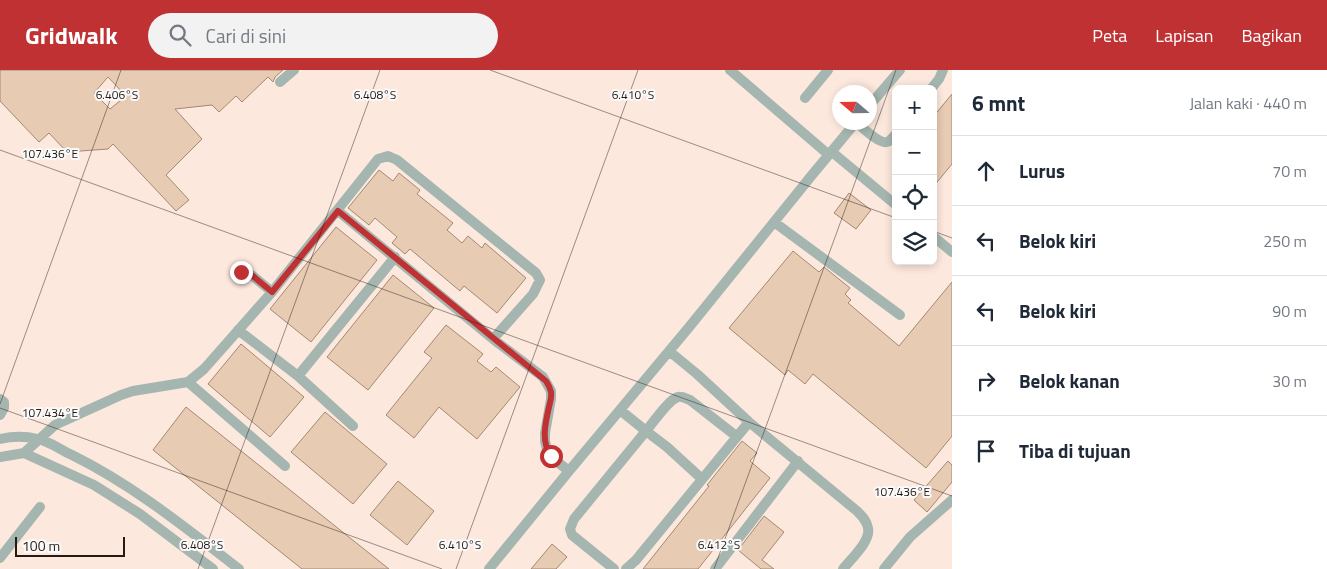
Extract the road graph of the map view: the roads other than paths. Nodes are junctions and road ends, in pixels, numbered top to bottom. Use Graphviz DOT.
graph roads {
  1 [pos="294,70"];
  2 [pos="730,70"];
  3 [pos="828,70"];
  4 [pos="900,70"];
  5 [pos="943,70"];
  6 [pos="280,82"];
  7 [pos="934,85"];
  8 [pos="805,98"];
  9 [pos="877,98"];
  10 [pos="850,130"];
  11 [pos="866,130"];
  12 [pos="892,138"];
  13 [pos="830,154"];
  14 [pos="892,202"];
  15 [pos="338,211"];
  16 [pos="774,222"];
  17 [pos="937,239"];
  18 [pos="952,252"];
  19 [pos="395,257"];
  20 [pos="237,274"];
  21 [pos="272,292"];
  22 [pos="900,315"];
  23 [pos="238,330"];
  24 [pos="493,339"];
  25 [pos="669,351"];
  26 [pos="298,376"];
  27 [pos="188,382"];
  28 [pos="0,399"];
  29 [pos="620,410"];
  30 [pos="0,415"];
  31 [pos="749,422"];
  32 [pos="353,426"];
  33 [pos="646,431"];
  34 [pos="736,436"];
  35 [pos="0,439"];
  36 [pos="39,439"];
  37 [pos="24,453"];
  38 [pos="0,455"];
  39 [pos="798,461"];
  40 [pos="285,466"];
  41 [pos="569,471"];
  42 [pos="702,479"];
  43 [pos="952,500"];
  44 [pos="40,508"];
  45 [pos="0,558"];
  46 [pos="213,569"];
  47 [pos="239,569"];
  48 [pos="489,569"];
  49 [pos="614,569"];
  50 [pos="626,569"];
  51 [pos="715,569"];
  52 [pos="843,569"];
  53 [pos="884,569"];
  1 -- 6 [label="street"];
  2 -- 13 [label="street"];
  3 -- 8 [label="street"];
  4 -- 9 [label="street"];
  5 -- 7 [label="street"];
  10 -- 13 [label="street"];
  11 -- 12 [label="street"];
  13 -- 14 [label="street"];
  13 -- 16 [label="street"];
  15 -- 19 [label="street"];
  15 -- 21 [label="street"];
  15 -- 24 [label="street"];
  16 -- 22 [label="street"];
  16 -- 25 [label="street"];
  17 -- 18 [label="street"];
  19 -- 24 [label="street"];
  19 -- 26 [label="street"];
  20 -- 21 [label="street"];
  21 -- 23 [label="street"];
  23 -- 26 [label="street"];
  23 -- 27 [label="street"];
  24 -- 41 [label="street"];
  25 -- 29 [label="street"];
  25 -- 31 [label="street"];
  26 -- 32 [label="street"];
  27 -- 36 [label="street"];
  27 -- 40 [label="street"];
  28 -- 30 [label="street"];
  29 -- 33 [label="street"];
  29 -- 41 [label="street"];
  31 -- 34 [label="street"];
  31 -- 39 [label="street"];
  33 -- 34 [label="street"];
  33 -- 42 [label="street"];
  33 -- 49 [label="street"];
  34 -- 42 [label="street"];
  35 -- 36 [label="street"];
  36 -- 37 [label="street"];
  36 -- 47 [label="street"];
  37 -- 38 [label="street"];
  37 -- 46 [label="street"];
  39 -- 51 [label="street"];
  39 -- 52 [label="street"];
  41 -- 48 [label="street"];
  42 -- 50 [label="street"];
  43 -- 53 [label="street"];
  44 -- 45 [label="street"];
}
